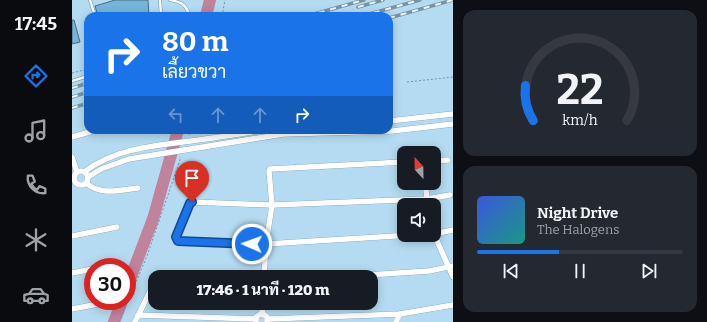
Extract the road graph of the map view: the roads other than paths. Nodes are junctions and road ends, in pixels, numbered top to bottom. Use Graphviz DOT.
graph roads {
  1 [pos="90,0"];
  2 [pos="160,0"];
  3 [pos="170,0"];
  4 [pos="94,12"];
  5 [pos="161,12"];
  6 [pos="188,12"];
  7 [pos="84,77"];
  8 [pos="72,81"];
  9 [pos="453,114"];
  10 [pos="393,121"];
  11 [pos="453,124"];
  12 [pos="393,130"];
  13 [pos="84,134"];
  14 [pos="238,134"];
  15 [pos="283,134"];
  16 [pos="72,137"];
  17 [pos="265,137"];
  18 [pos="146,147"];
  19 [pos="72,156"];
  20 [pos="148,156"];
  21 [pos="441,160"];
  22 [pos="448,160"];
  23 [pos="397,162"];
  24 [pos="77,172"];
  25 [pos="84,172"];
  26 [pos="88,177"];
  27 [pos="86,183"];
  28 [pos="74,186"];
  29 [pos="138,188"];
  30 [pos="426,190"];
  31 [pos="450,196"];
  32 [pos="427,198"];
  33 [pos="397,199"];
  34 [pos="272,205"];
  35 [pos="117,227"];
  36 [pos="453,230"];
  37 [pos="441,233"];
  38 [pos="72,236"];
  39 [pos="397,236"];
  40 [pos="438,242"];
  41 [pos="266,244"];
  42 [pos="451,266"];
  43 [pos="264,270"];
  44 [pos="84,271"];
  45 [pos="72,273"];
  46 [pos="378,274"];
  47 [pos="453,277"];
  48 [pos="148,295"];
  49 [pos="453,305"];
  50 [pos="84,307"];
  51 [pos="72,309"];
  52 [pos="262,310"];
  53 [pos="262,313"];
  54 [pos="400,314"];
  55 [pos="138,315"];
  56 [pos="256,320"];
  57 [pos="267,321"];
  58 [pos="135,322"];
  59 [pos="396,322"];
  1 -- 4 [label="lane"];
  2 -- 5 [label="lane"];
  3 -- 6 [label="lane"];
  7 -- 8 [label="lane"];
  9 -- 10 [label="street"];
  11 -- 12 [label="street"];
  13 -- 16 [label="street"];
  14 -- 18 [label="street"];
  15 -- 17 [label="street"];
  17 -- 20 [label="street"];
  18 -- 20 [label="street"];
  18 -- 25 [label="street"];
  19 -- 24 [label="street"];
  20 -- 26 [label="street"];
  21 -- 22 [label="street"];
  23 -- 34 [label="street"];
  24 -- 25 [label="street"];
  24 -- 28 [label="street"];
  25 -- 26 [label="street"];
  26 -- 27 [label="street"];
  27 -- 28 [label="street"];
  27 -- 29 [label="street"];
  30 -- 32 [label="street"];
  31 -- 32 [label="street"];
  33 -- 34 [label="street"];
  34 -- 41 [label="street"];
  34 -- 41 [label="street"];
  35 -- 38 [label="street"];
  36 -- 37 [label="street"];
  39 -- 41 [label="street"];
  40 -- 42 [label="street"];
  41 -- 43 [label="street"];
  42 -- 46 [label="street"];
  42 -- 47 [label="street"];
  44 -- 45 [label="street"];
  48 -- 55 [label="street"];
  49 -- 54 [label="street"];
  50 -- 51 [label="street"];
  52 -- 53 [label="street"];
  53 -- 56 [label="street"];
  53 -- 57 [label="street"];
  54 -- 57 [label="street"];
  54 -- 59 [label="street"];
  55 -- 56 [label="street"];
  55 -- 58 [label="street"];
}
